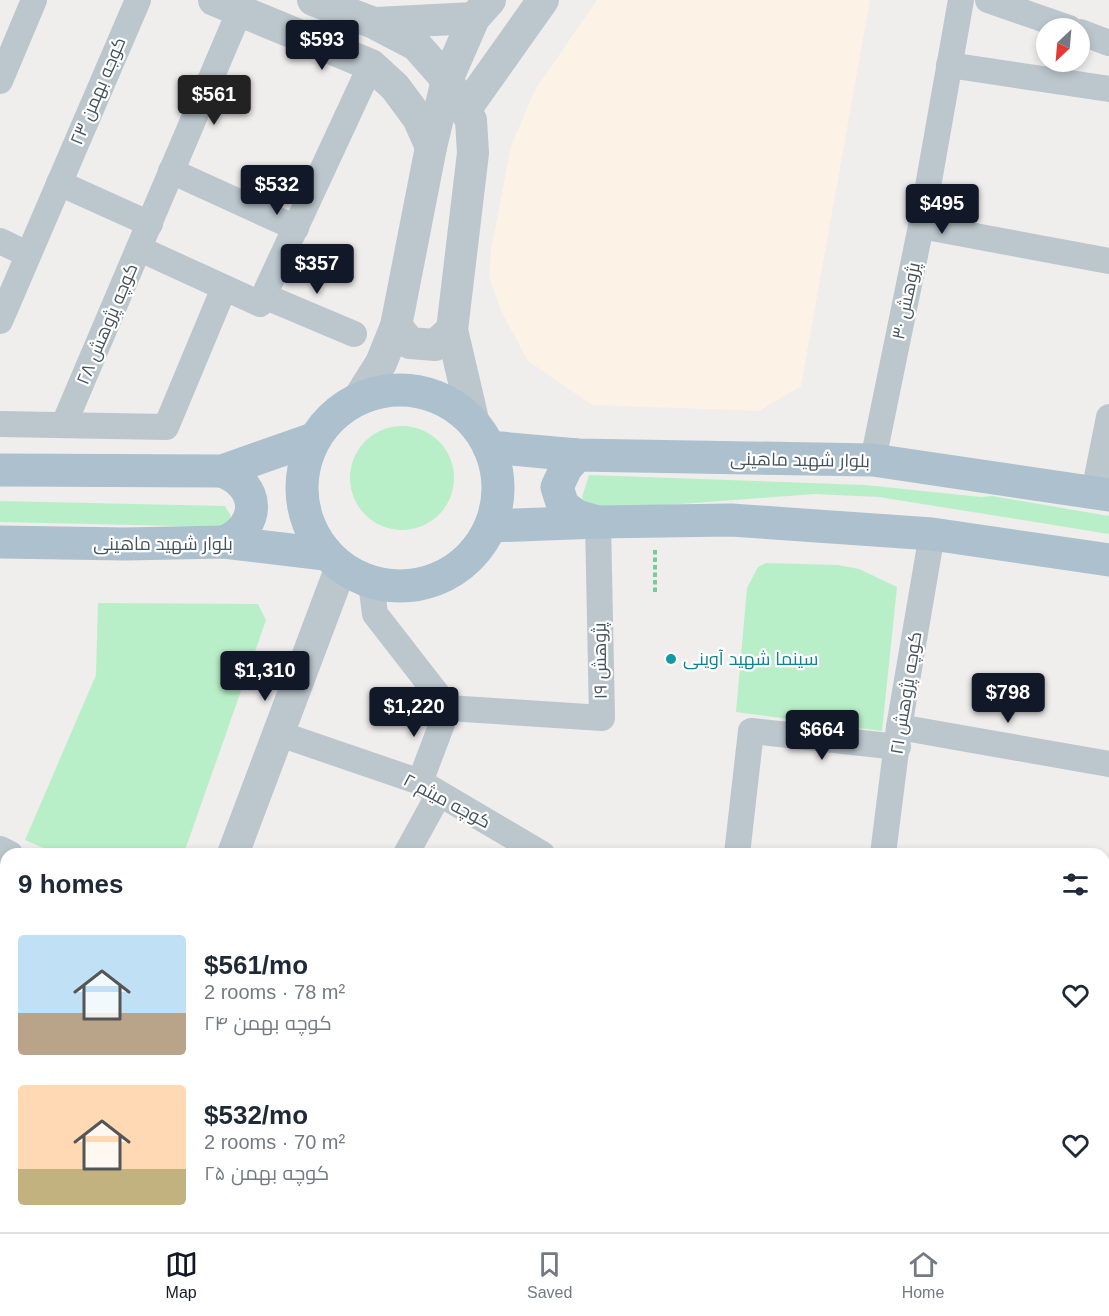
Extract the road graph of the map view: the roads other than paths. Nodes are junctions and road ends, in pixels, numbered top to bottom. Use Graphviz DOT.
graph roads {
  1 [pos="34,0"];
  2 [pos="138,0"];
  3 [pos="313,0"];
  4 [pos="543,0"];
  5 [pos="961,0"];
  6 [pos="988,0"];
  7 [pos="227,5"];
  8 [pos="482,9"];
  9 [pos="1040,18"];
  10 [pos="374,23"];
  11 [pos="1090,36"];
  12 [pos="1109,43"];
  13 [pos="371,65"];
  14 [pos="949,65"];
  15 [pos="447,80"];
  16 [pos="0,81"];
  17 [pos="1109,89"];
  18 [pos="465,110"];
  19 [pos="430,147"];
  20 [pos="171,171"];
  21 [pos="58,183"];
  22 [pos="150,224"];
  23 [pos="921,226"];
  24 [pos="296,228"];
  25 [pos="0,241"];
  26 [pos="140,249"];
  27 [pos="27,254"];
  28 [pos="1109,261"];
  29 [pos="224,288"];
  30 [pos="264,296"];
  31 [pos="0,321"];
  32 [pos="396,326"];
  33 [pos="452,330"];
  34 [pos="354,334"];
  35 [pos="359,398"];
  36 [pos="1109,417"];
  37 [pos="0,424"];
  38 [pos="64,424"];
  39 [pos="482,435"];
  40 [pos="313,439"];
  41 [pos="577,455"];
  42 [pos="873,460"];
  43 [pos="0,470"];
  44 [pos="222,471"];
  45 [pos="1102,494"];
  46 [pos="598,522"];
  47 [pos="491,526"];
  48 [pos="932,534"];
  49 [pos="0,542"];
  50 [pos="224,542"];
  51 [pos="1109,560"];
  52 [pos="333,561"];
  53 [pos="371,583"];
  54 [pos="448,708"];
  55 [pos="279,734"];
  56 [pos="898,737"];
  57 [pos="1109,764"];
  58 [pos="430,788"];
  59 [pos="235,848"];
  60 [pos="408,848"];
  61 [pos="532,848"];
  62 [pos="738,848"];
  63 [pos="884,848"];
  1 -- 16 [label="street"];
  2 -- 21 [label="street, کوجه بهمن ۲۳"];
  3 -- 10 [label="street"];
  4 -- 18 [label="street"];
  5 -- 14 [label="street, پژوهش ۳۰"];
  6 -- 9 [label="street"];
  7 -- 13 [label="street"];
  7 -- 20 [label="street, کوچه پژوهش ۲۸"];
  8 -- 10 [label="street"];
  8 -- 15 [label="street"];
  10 -- 15 [label="street"];
  11 -- 12 [label="street"];
  13 -- 19 [label="street"];
  13 -- 24 [label="street"];
  14 -- 17 [label="street"];
  14 -- 23 [label="street, پژوهش ۳۰"];
  15 -- 18 [label="street"];
  15 -- 19 [label="street"];
  18 -- 33 [label="street"];
  19 -- 32 [label="street"];
  20 -- 22 [label="street, کوچه پژوهش ۲۸"];
  20 -- 24 [label="street"];
  21 -- 22 [label="street"];
  21 -- 27 [label="street, کوجه بهمن ۲۳"];
  22 -- 26 [label="street, کوچه پژوهش ۲۸"];
  23 -- 28 [label="street"];
  23 -- 42 [label="street, پژوهش ۳۰"];
  24 -- 30 [label="street"];
  25 -- 27 [label="street"];
  26 -- 29 [label="street"];
  26 -- 38 [label="street, کوچه پژوهش ۲۸"];
  27 -- 31 [label="street, کوجه بهمن ۲۳"];
  29 -- 30 [label="street"];
  29 -- 38 [label="street"];
  30 -- 34 [label="street"];
  32 -- 33 [label="street"];
  32 -- 35 [label="street"];
  33 -- 39 [label="street"];
  35 -- 39 [label="main road"];
  35 -- 40 [label="main road"];
  36 -- 45 [label="street"];
  37 -- 38 [label="street"];
  39 -- 41 [label="main road, بلوار شهید ماهینی"];
  39 -- 47 [label="main road"];
  40 -- 44 [label="main road"];
  40 -- 52 [label="main road"];
  41 -- 42 [label="main road, بلوار شهید ماهینی"];
  41 -- 46 [label="main road"];
  42 -- 45 [label="main road, بلوار شهید ماهینی"];
  43 -- 44 [label="main road"];
  44 -- 50 [label="main road"];
  46 -- 47 [label="main road"];
  46 -- 48 [label="main road"];
  46 -- 54 [label="street, پژوهش ۱۹"];
  47 -- 53 [label="main road"];
  48 -- 51 [label="main road"];
  48 -- 56 [label="street, کوچه پژوهش ۲۱"];
  49 -- 50 [label="main road, بلوار شهید ماهینی"];
  50 -- 52 [label="main road, بلوار شهید ماهینی"];
  52 -- 53 [label="main road"];
  52 -- 55 [label="street"];
  53 -- 54 [label="street"];
  54 -- 58 [label="street"];
  55 -- 58 [label="street, کوچه میثم ۲"];
  55 -- 59 [label="street"];
  56 -- 57 [label="street"];
  56 -- 62 [label="street"];
  56 -- 63 [label="street, کوچه پژوهش ۲۱"];
  58 -- 60 [label="street"];
  58 -- 61 [label="street, کوچه میثم ۲"];
}
